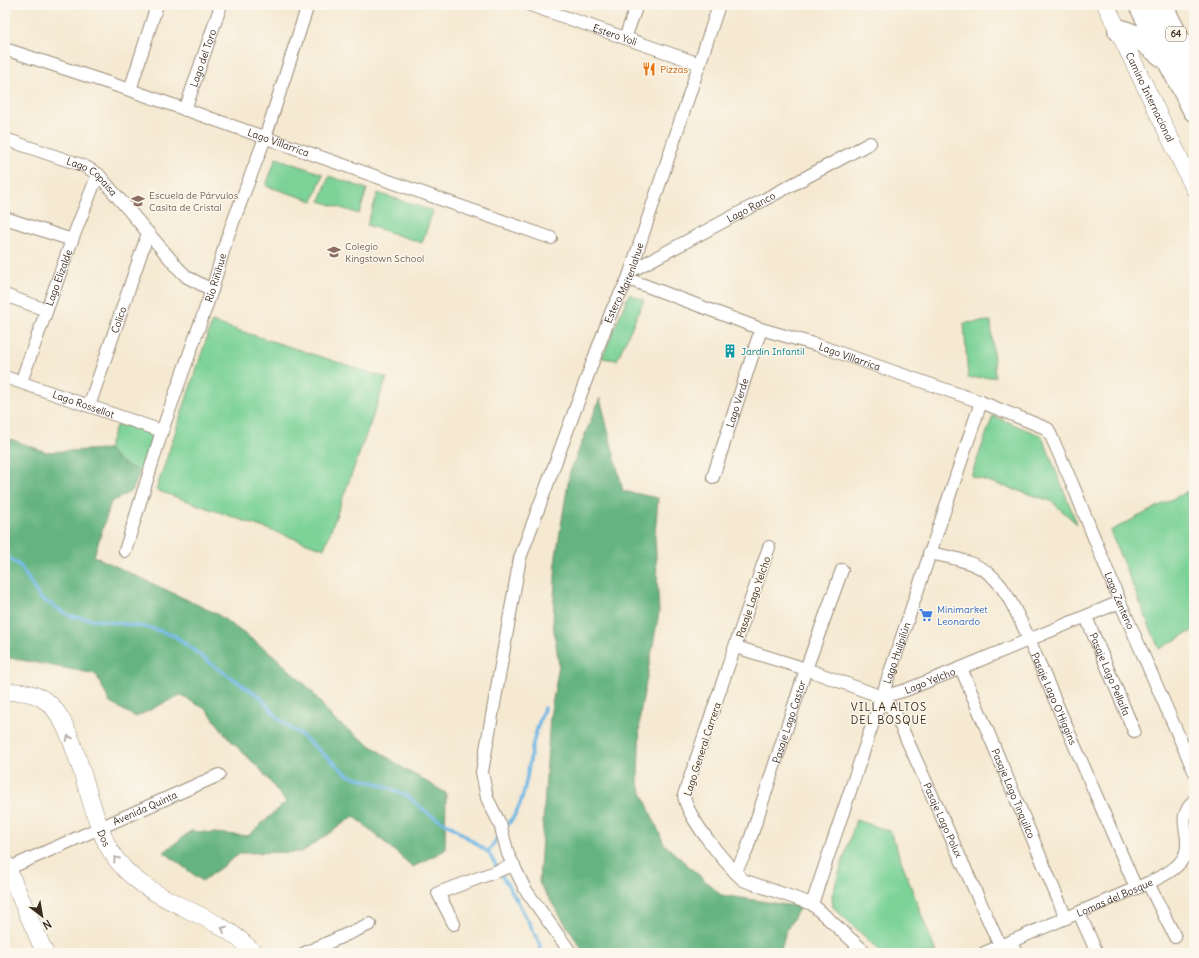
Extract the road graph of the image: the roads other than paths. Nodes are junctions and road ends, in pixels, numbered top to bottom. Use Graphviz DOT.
graph roads {
  1 [pos="157,5"];
  2 [pos="221,5"];
  3 [pos="308,5"];
  4 [pos="530,5"];
  5 [pos="637,5"];
  6 [pos="719,5"];
  7 [pos="1106,5"];
  8 [pos="1140,5"];
  9 [pos="1161,5"];
  10 [pos="1170,5"];
  11 [pos="1119,30"];
  12 [pos="625,38"];
  13 [pos="5,49"];
  14 [pos="1170,62"];
  15 [pos="700,64"];
  16 [pos="1192,67"];
  17 [pos="130,90"];
  18 [pos="185,110"];
  19 [pos="1194,110"];
  20 [pos="265,138"];
  21 [pos="5,139"];
  22 [pos="870,143"];
  23 [pos="98,174"];
  24 [pos="1194,188"];
  25 [pos="5,218"];
  26 [pos="148,233"];
  27 [pos="551,238"];
  28 [pos="72,240"];
  29 [pos="630,275"];
  30 [pos="212,290"];
  31 [pos="5,296"];
  32 [pos="46,310"];
  33 [pos="761,329"];
  34 [pos="5,377"];
  35 [pos="21,382"];
  36 [pos="981,402"];
  37 [pos="89,406"];
  38 [pos="1048,429"];
  39 [pos="162,431"];
  40 [pos="713,477"];
  41 [pos="769,547"];
  42 [pos="125,551"];
  43 [pos="930,553"];
  44 [pos="842,570"];
  45 [pos="1120,602"];
  46 [pos="1086,617"];
  47 [pos="1028,640"];
  48 [pos="736,647"];
  49 [pos="962,668"];
  50 [pos="806,669"];
  51 [pos="5,692"];
  52 [pos="882,697"];
  53 [pos="1134,731"];
  54 [pos="1194,771"];
  55 [pos="219,775"];
  56 [pos="1194,800"];
  57 [pos="100,828"];
  58 [pos="514,865"];
  59 [pos="6,867"];
  60 [pos="734,872"];
  61 [pos="1148,883"];
  62 [pos="1136,888"];
  63 [pos="812,904"];
  64 [pos="1079,913"];
  65 [pos="1066,918"];
  66 [pos="370,924"];
  67 [pos="454,924"];
  68 [pos="1175,937"];
  69 [pos="1005,944"];
  70 [pos="45,953"];
  71 [pos="254,953"];
  72 [pos="305,953"];
  73 [pos="571,953"];
  74 [pos="866,953"];
  75 [pos="984,953"];
  76 [pos="1016,953"];
  77 [pos="1096,953"];
  1 -- 17 [label="street"];
  2 -- 18 [label="street, Lago del Toro"];
  3 -- 20 [label="street, Río Riñihue"];
  4 -- 12 [label="street, Estero Yoli"];
  5 -- 12 [label="street"];
  6 -- 15 [label="street, Estero Maitenlahue"];
  7 -- 11 [label="street, Camino Internacional"];
  8 -- 14 [label="highway, 64"];
  9 -- 16 [label="highway, 64"];
  10 -- 16 [label="highway"];
  11 -- 14 [label="highway"];
  11 -- 24 [label="street, Camino Internacional"];
  12 -- 15 [label="street, Estero Yoli"];
  13 -- 17 [label="street, Lago Villarrica"];
  14 -- 19 [label="highway, 64"];
  15 -- 29 [label="street, Estero Maitenlahue"];
  17 -- 18 [label="street, Lago Villarrica"];
  18 -- 20 [label="street, Lago Villarrica"];
  20 -- 27 [label="street, Lago Villarrica"];
  20 -- 30 [label="street, Río Riñihue"];
  21 -- 23 [label="street, Lago Copaisa"];
  22 -- 29 [label="street, Lago Ranco"];
  23 -- 26 [label="street, Lago Copaisa"];
  23 -- 28 [label="street, Lago Elizalde"];
  25 -- 28 [label="street"];
  26 -- 30 [label="street, Lago Copaisa"];
  26 -- 37 [label="street, Colico"];
  28 -- 32 [label="street, Lago Elizalde"];
  29 -- 33 [label="street, Lago Villarrica"];
  29 -- 58 [label="street, Estero Maitenlahue"];
  30 -- 39 [label="street, Río Riñihue"];
  31 -- 32 [label="street"];
  32 -- 35 [label="street, Lago Elizalde"];
  33 -- 36 [label="street, Lago Villarrica"];
  33 -- 40 [label="street, Lago Verde"];
  34 -- 35 [label="street, Lago Rossellot"];
  35 -- 37 [label="street, Lago Rossellot"];
  36 -- 38 [label="street, Lago Villarrica"];
  36 -- 43 [label="street, Lago Huilpilún"];
  37 -- 39 [label="street, Lago Rossellot"];
  38 -- 45 [label="street, Lago Zenteno"];
  39 -- 42 [label="street, Río Riñihue"];
  41 -- 48 [label="street, Pasaje Lago Yelcho"];
  43 -- 47 [label="street, Pasaje Lago O'Higgins"];
  43 -- 52 [label="street, Lago Huilpilún"];
  44 -- 50 [label="street, Pasaje Lago Castor"];
  45 -- 46 [label="street, Lago Yelcho"];
  45 -- 54 [label="street, Lago Zenteno"];
  46 -- 47 [label="street, Lago Yelcho"];
  46 -- 53 [label="street, Pasaje Lago Pellaifa"];
  47 -- 49 [label="street, Lago Yelcho"];
  47 -- 62 [label="street, Pasaje Lago O'Higgins"];
  48 -- 50 [label="street"];
  48 -- 60 [label="street, Lago General Carrera"];
  49 -- 52 [label="street, Lago Yelcho"];
  49 -- 65 [label="street, Pasaje Lago Tinquilco"];
  50 -- 52 [label="street"];
  50 -- 60 [label="street, Pasaje Lago Castor"];
  57 -- 51 [label="street, Dos, one-way"];
  52 -- 63 [label="street, Lago Huilpilún"];
  52 -- 69 [label="street, Pasaje Lago Polux"];
  55 -- 57 [label="street, Avenida Quinta"];
  56 -- 61 [label="street, Lomas del Bosque"];
  57 -- 59 [label="street, Avenida Quinta"];
  71 -- 57 [label="street, Dos, one-way"];
  58 -- 67 [label="street"];
  58 -- 73 [label="street, Estero Maitenlahue"];
  59 -- 70 [label="street"];
  60 -- 63 [label="street, Lago General Carrera"];
  61 -- 62 [label="street, Lomas del Bosque"];
  61 -- 68 [label="street"];
  62 -- 64 [label="street, Lomas del Bosque"];
  63 -- 74 [label="street, Lago General Carrera"];
  64 -- 65 [label="street, Lomas del Bosque"];
  64 -- 77 [label="street"];
  65 -- 69 [label="street, Lomas del Bosque"];
  66 -- 72 [label="street"];
  69 -- 75 [label="street, Lomas del Bosque"];
  69 -- 76 [label="street, Pasaje Lago Polux"];
}
